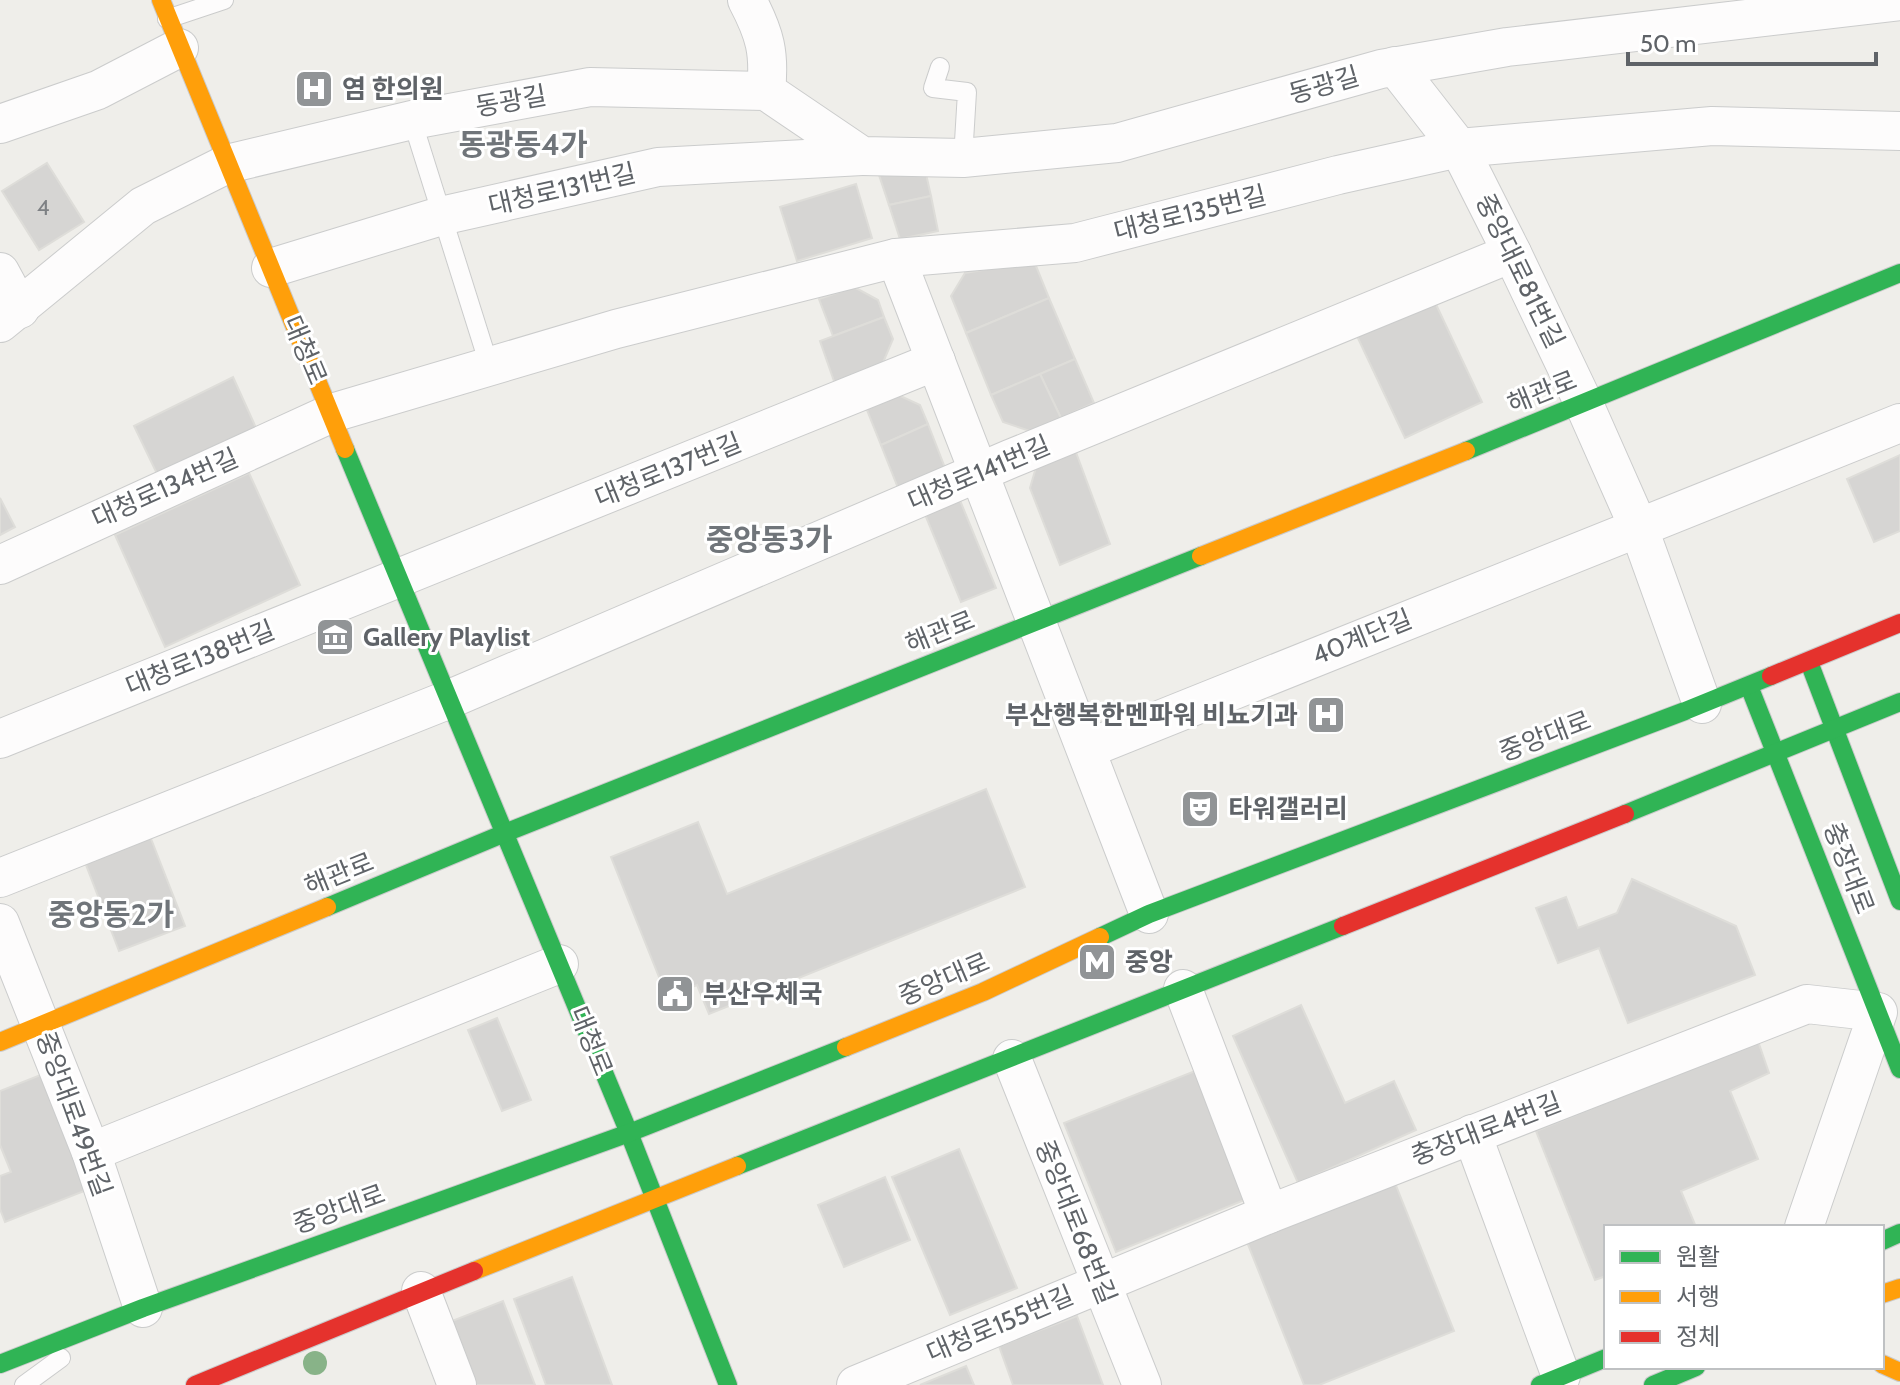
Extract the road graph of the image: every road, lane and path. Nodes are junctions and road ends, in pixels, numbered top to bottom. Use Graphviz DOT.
graph roads {
  1 [pos="161,0"];
  2 [pos="224,0"];
  3 [pos="747,0"];
  4 [pos="1900,1"];
  5 [pos="173,34"];
  6 [pos="1395,66"];
  7 [pos="940,67"];
  8 [pos="766,91"];
  9 [pos="412,120"];
  10 [pos="0,124"];
  11 [pos="1900,131"];
  12 [pos="1459,148"];
  13 [pos="862,156"];
  14 [pos="963,158"];
  15 [pos="227,164"];
  16 [pos="441,216"];
  17 [pos="1512,253"];
  18 [pos="884,261"];
  19 [pos="271,268"];
  20 [pos="0,272"];
  21 [pos="1900,273"];
  22 [pos="10,316"];
  23 [pos="489,365"];
  24 [pos="926,365"];
  25 [pos="1584,404"];
  26 [pos="332,413"];
  27 [pos="1900,423"];
  28 [pos="970,476"];
  29 [pos="1638,526"];
  30 [pos="0,565"];
  31 [pos="399,578"];
  32 [pos="1900,623"];
  33 [pos="1030,624"];
  34 [pos="1809,662"];
  35 [pos="1749,686"];
  36 [pos="450,699"];
  37 [pos="1900,702"];
  38 [pos="1702,704"];
  39 [pos="1835,728"];
  40 [pos="0,739"];
  41 [pos="1087,749"];
  42 [pos="1776,753"];
  43 [pos="505,833"];
  44 [pos="0,878"];
  45 [pos="1900,901"];
  46 [pos="1149,914"];
  47 [pos="0,923"];
  48 [pos="559,964"];
  49 [pos="1183,989"];
  50 [pos="1878,1012"];
  51 [pos="41,1025"];
  52 [pos="0,1042"];
  53 [pos="1012,1059"];
  54 [pos="1900,1069"];
  55 [pos="629,1133"];
  56 [pos="1472,1134"];
  57 [pos="91,1152"];
  58 [pos="655,1200"];
  59 [pos="1269,1214"];
  60 [pos="1805,1225"];
  61 [pos="1100,1282"];
  62 [pos="421,1291"];
  63 [pos="700,1313"];
  64 [pos="127,1314"];
  65 [pos="1604,1359"];
  66 [pos="0,1364"];
  67 [pos="1691,1369"];
  68 [pos="1550,1381"];
  69 [pos="24,1385"];
  70 [pos="195,1385"];
  71 [pos="457,1385"];
  72 [pos="728,1385"];
  73 [pos="746,1385"];
  74 [pos="856,1385"];
  75 [pos="1142,1385"];
  76 [pos="1653,1385"];
  1 -- 5 [label="main road, 대청로"];
  2 -- 5 [label="lane"];
  3 -- 8 [label="street"];
  4 -- 6 [label="street, 동광길"];
  5 -- 10 [label="street"];
  5 -- 15 [label="main road, 대청로"];
  6 -- 12 [label="street, 중앙대로81번길"];
  6 -- 14 [label="street, 동광길"];
  7 -- 14 [label="lane"];
  8 -- 9 [label="street, 동광길"];
  8 -- 13 [label="street"];
  9 -- 15 [label="street, 동광길"];
  9 -- 16 [label="lane"];
  11 -- 12 [label="street, 대청로135번길"];
  12 -- 17 [label="street, 중앙대로81번길"];
  12 -- 18 [label="street, 대청로135번길"];
  13 -- 14 [label="street, 동광길"];
  13 -- 16 [label="street, 대청로131번길"];
  15 -- 19 [label="main road, 대청로"];
  15 -- 22 [label="street, 동광길"];
  16 -- 19 [label="street, 대청로131번길"];
  16 -- 23 [label="lane"];
  17 -- 25 [label="street, 중앙대로81번길"];
  17 -- 28 [label="street, 대청로141번길"];
  18 -- 23 [label="street, 대청로135번길"];
  18 -- 24 [label="street"];
  19 -- 26 [label="main road, 대청로"];
  20 -- 22 [label="street"];
  21 -- 25 [label="main road, 해관로"];
  23 -- 26 [label="street, 대청로135번길"];
  24 -- 28 [label="street"];
  24 -- 31 [label="street, 대청로137번길"];
  25 -- 29 [label="street, 중앙대로81번길"];
  25 -- 33 [label="main road, 해관로"];
  26 -- 30 [label="street, 대청로134번길"];
  26 -- 31 [label="main road, 대청로"];
  27 -- 29 [label="street"];
  28 -- 33 [label="street"];
  28 -- 36 [label="street, 대청로141번길"];
  29 -- 38 [label="street, 중앙대로81번길"];
  29 -- 41 [label="street, 40계단길"];
  31 -- 36 [label="main road, 대청로"];
  31 -- 40 [label="street, 대청로138번길"];
  32 -- 34 [label="main road, 중앙대로"];
  33 -- 41 [label="street"];
  33 -- 43 [label="main road, 해관로"];
  34 -- 35 [label="main road, 중앙대로"];
  34 -- 39 [label="main road, 충장대로"];
  35 -- 38 [label="main road, 중앙대로"];
  35 -- 42 [label="main road, 충장대로"];
  36 -- 43 [label="main road, 대청로"];
  36 -- 44 [label="street"];
  37 -- 39 [label="main road"];
  38 -- 46 [label="main road, 중앙대로"];
  39 -- 42 [label="main road"];
  39 -- 45 [label="main road, 충장대로"];
  41 -- 46 [label="street"];
  42 -- 49 [label="main road"];
  42 -- 50 [label="main road, 충장대로"];
  43 -- 48 [label="main road, 대청로"];
  43 -- 51 [label="main road, 해관로"];
  46 -- 55 [label="main road, 중앙대로"];
  47 -- 51 [label="street, 중앙대로49번길"];
  48 -- 55 [label="main road, 대청로"];
  48 -- 57 [label="street"];
  49 -- 53 [label="main road"];
  49 -- 59 [label="street"];
  50 -- 54 [label="main road, 충장대로"];
  50 -- 56 [label="street, 충장대로4번길"];
  50 -- 60 [label="street"];
  51 -- 52 [label="main road, 해관로"];
  51 -- 57 [label="street, 중앙대로49번길"];
  53 -- 58 [label="main road"];
  53 -- 61 [label="street, 중앙대로68번길"];
  55 -- 58 [label="main road, 대청로"];
  55 -- 64 [label="main road, 중앙대로"];
  56 -- 59 [label="street, 충장대로4번길"];
  56 -- 68 [label="street"];
  57 -- 64 [label="street, 중앙대로49번길"];
  58 -- 62 [label="main road"];
  58 -- 63 [label="main road, 대청로"];
  59 -- 61 [label="street, 충장대로4번길"];
  61 -- 74 [label="street, 대청로155번길"];
  61 -- 75 [label="street, 중앙대로68번길"];
  62 -- 70 [label="main road"];
  62 -- 71 [label="street"];
  63 -- 72 [label="main road, 대청로"];
  63 -- 73 [label="main road"];
  64 -- 66 [label="main road, 중앙대로"];
  64 -- 69 [label="lane"];
  65 -- 68 [label="main road"];
  67 -- 76 [label="main road"];
}
